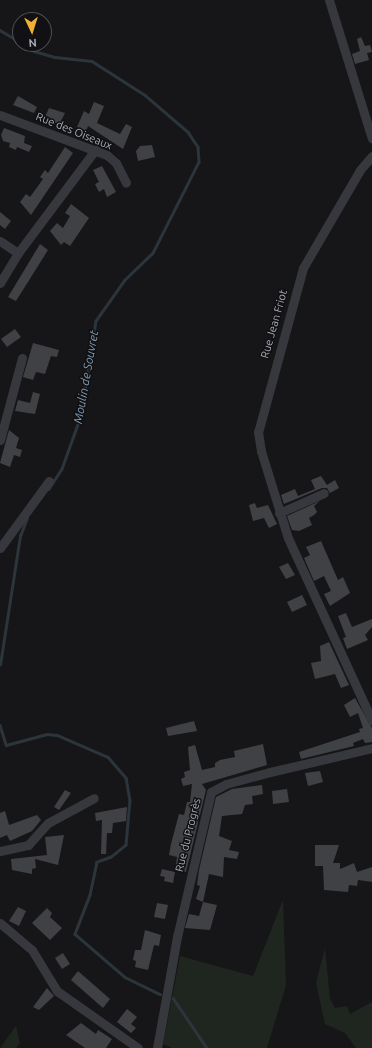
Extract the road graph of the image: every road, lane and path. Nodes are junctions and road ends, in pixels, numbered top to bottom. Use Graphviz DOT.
graph roads {
  1 [pos="329,0"];
  2 [pos="0,115"];
  3 [pos="372,139"];
  4 [pos="95,150"];
  5 [pos="372,156"];
  6 [pos="126,183"];
  7 [pos="0,241"];
  8 [pos="18,253"];
  9 [pos="0,283"];
  10 [pos="22,358"];
  11 [pos="0,440"];
  12 [pos="49,481"];
  13 [pos="324,493"];
  14 [pos="279,514"];
  15 [pos="0,548"];
  16 [pos="372,721"];
  17 [pos="372,748"];
  18 [pos="94,798"];
  19 [pos="0,851"];
  20 [pos="0,923"];
  21 [pos="138,1048"];
  22 [pos="157,1048"];
  1 -- 3 [label="street"];
  2 -- 4 [label="street, Rue des Oiseaux"];
  4 -- 6 [label="street, Rue des Oiseaux"];
  4 -- 8 [label="street"];
  5 -- 14 [label="street, Rue Jean Friot"];
  7 -- 8 [label="street"];
  8 -- 9 [label="street"];
  10 -- 11 [label="street"];
  12 -- 15 [label="street"];
  13 -- 14 [label="street"];
  14 -- 16 [label="street, Rue Jean Friot"];
  17 -- 22 [label="street, Rue du Progrès"];
  18 -- 19 [label="street"];
  20 -- 21 [label="street"];
}
